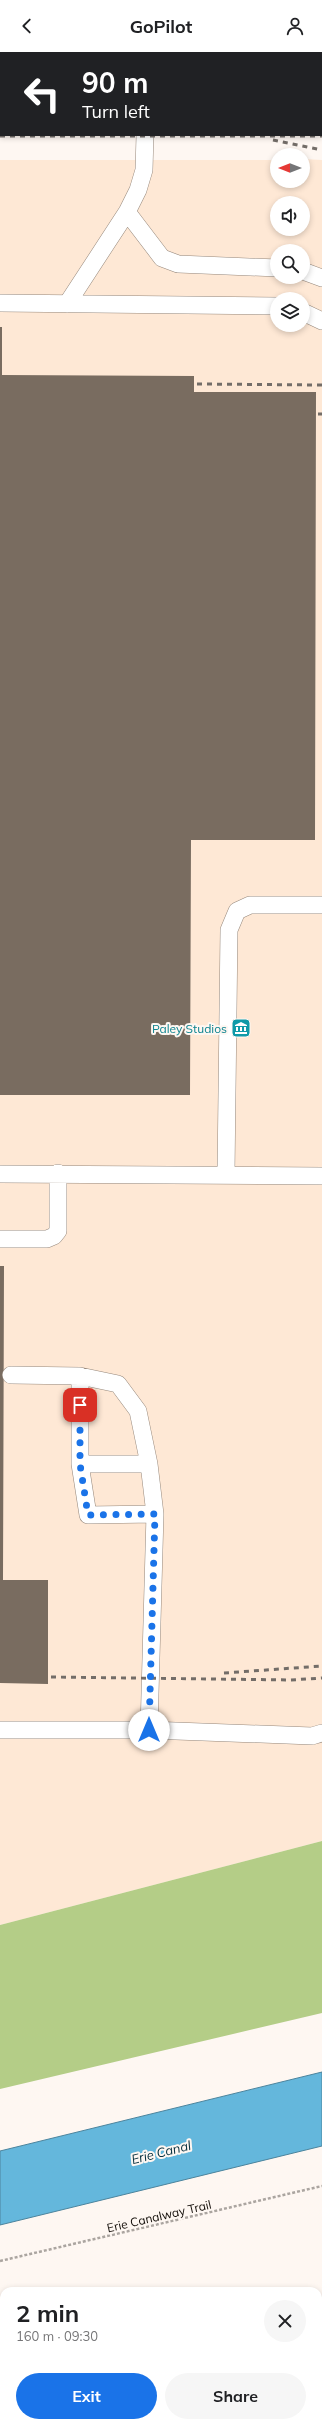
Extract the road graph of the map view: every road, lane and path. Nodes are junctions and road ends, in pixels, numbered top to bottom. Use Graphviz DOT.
graph roads {
  1 [pos="145,143"];
  2 [pos="126,212"];
  3 [pos="270,268"];
  4 [pos="310,274"];
  5 [pos="322,278"];
  6 [pos="0,303"];
  7 [pos="67,304"];
  8 [pos="270,306"];
  9 [pos="310,315"];
  10 [pos="322,321"];
  11 [pos="322,905"];
  12 [pos="58,1173"];
  13 [pos="0,1174"];
  14 [pos="226,1174"];
  15 [pos="322,1176"];
  16 [pos="0,1238"];
  17 [pos="11,1375"];
  18 [pos="80,1376"];
  19 [pos="80,1464"];
  20 [pos="149,1464"];
  21 [pos="155,1514"];
  22 [pos="0,1730"];
  23 [pos="149,1730"];
  24 [pos="322,1733"];
  25 [pos="322,2186"];
  26 [pos="0,2261"];
  1 -- 2 [label="street"];
  2 -- 3 [label="street"];
  2 -- 7 [label="street"];
  4 -- 5 [label="street"];
  6 -- 7 [label="street"];
  7 -- 8 [label="street"];
  9 -- 10 [label="street"];
  11 -- 14 [label="street"];
  12 -- 13 [label="street"];
  12 -- 14 [label="street"];
  12 -- 16 [label="street"];
  14 -- 15 [label="street"];
  17 -- 18 [label="street"];
  18 -- 19 [label="street"];
  18 -- 20 [label="street"];
  19 -- 20 [label="street"];
  19 -- 21 [label="street"];
  20 -- 21 [label="street"];
  21 -- 23 [label="street"];
  22 -- 23 [label="street"];
  23 -- 24 [label="street"];
  25 -- 26 [label="path, Erie Canalway Trail"];
}
